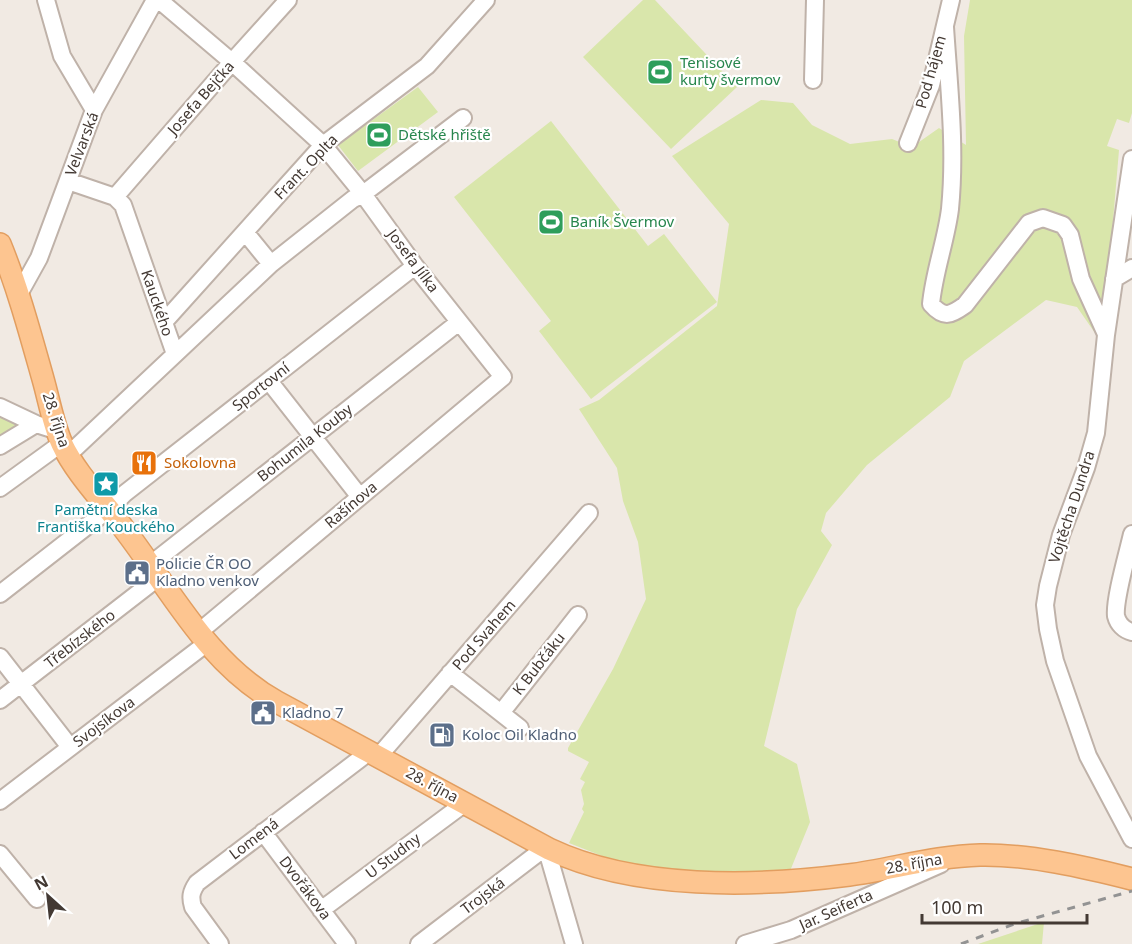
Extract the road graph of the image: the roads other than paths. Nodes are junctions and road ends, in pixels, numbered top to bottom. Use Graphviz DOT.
graph roads {
  1 [pos="46,0"];
  2 [pos="157,0"];
  3 [pos="288,0"];
  4 [pos="486,0"];
  5 [pos="815,0"];
  6 [pos="951,0"];
  7 [pos="945,27"];
  8 [pos="232,62"];
  9 [pos="813,80"];
  10 [pos="94,110"];
  11 [pos="463,118"];
  12 [pos="908,143"];
  13 [pos="323,145"];
  14 [pos="1132,159"];
  15 [pos="68,181"];
  16 [pos="363,194"];
  17 [pos="115,197"];
  18 [pos="244,232"];
  19 [pos="0,244"];
  20 [pos="271,264"];
  21 [pos="415,266"];
  22 [pos="1132,268"];
  23 [pos="4,269"];
  24 [pos="1114,279"];
  25 [pos="19,294"];
  26 [pos="164,322"];
  27 [pos="459,322"];
  28 [pos="1106,334"];
  29 [pos="175,354"];
  30 [pos="503,377"];
  31 [pos="269,381"];
  32 [pos="0,407"];
  33 [pos="36,424"];
  34 [pos="312,437"];
  35 [pos="63,443"];
  36 [pos="0,446"];
  37 [pos="0,488"];
  38 [pos="360,497"];
  39 [pos="109,509"];
  40 [pos="589,513"];
  41 [pos="1132,534"];
  42 [pos="155,571"];
  43 [pos="0,594"];
  44 [pos="578,615"];
  45 [pos="1126,629"];
  46 [pos="203,637"];
  47 [pos="0,657"];
  48 [pos="450,674"];
  49 [pos="21,684"];
  50 [pos="0,700"];
  51 [pos="501,713"];
  52 [pos="520,728"];
  53 [pos="70,747"];
  54 [pos="374,754"];
  55 [pos="0,801"];
  56 [pos="465,803"];
  57 [pos="1127,817"];
  58 [pos="263,832"];
  59 [pos="1132,839"];
  60 [pos="546,848"];
  61 [pos="0,854"];
  62 [pos="957,857"];
  63 [pos="1132,879"];
  64 [pos="37,899"];
  65 [pos="321,910"];
  66 [pos="220,944"];
  67 [pos="347,944"];
  68 [pos="419,944"];
  69 [pos="574,944"];
  70 [pos="745,944"];
  1 -- 10 [label="street"];
  2 -- 8 [label="street, Josefa Jílka"];
  2 -- 10 [label="street, Velvarská"];
  3 -- 8 [label="street, Josefa Bejčka"];
  4 -- 13 [label="street, Frant. Oplta"];
  5 -- 9 [label="street"];
  6 -- 7 [label="street, Pod hájem"];
  7 -- 12 [label="street, Pod hájem"];
  7 -- 28 [label="street"];
  8 -- 13 [label="street, Josefa Jílka"];
  8 -- 17 [label="street, Josefa Bejčka"];
  10 -- 15 [label="street, Velvarská"];
  11 -- 16 [label="street"];
  13 -- 16 [label="street, Josefa Jílka"];
  13 -- 18 [label="street, Frant. Oplta"];
  14 -- 24 [label="street, Vojtěcha Dundra"];
  15 -- 17 [label="street"];
  15 -- 25 [label="street, Velvarská"];
  16 -- 20 [label="street"];
  16 -- 21 [label="street, Josefa Jílka"];
  17 -- 26 [label="street, Kauckého"];
  18 -- 20 [label="street"];
  18 -- 26 [label="street, Frant. Oplta"];
  19 -- 23 [label="main road, 28. října"];
  20 -- 29 [label="street"];
  21 -- 27 [label="street, Josefa Jílka"];
  21 -- 31 [label="street, Sportovní"];
  22 -- 24 [label="street"];
  23 -- 25 [label="main road, 28. října"];
  24 -- 28 [label="street, Vojtěcha Dundra"];
  25 -- 35 [label="main road, 28. října"];
  26 -- 29 [label="street, Kauckého"];
  27 -- 30 [label="street, Josefa Jílka"];
  27 -- 34 [label="street, Bohumila Kouby"];
  28 -- 57 [label="street, Vojtěcha Dundra"];
  29 -- 35 [label="street, Kauckého"];
  30 -- 38 [label="street, Rašínova"];
  31 -- 34 [label="street"];
  31 -- 39 [label="street, Sportovní"];
  32 -- 33 [label="street"];
  33 -- 35 [label="street"];
  33 -- 36 [label="street"];
  34 -- 38 [label="street"];
  34 -- 42 [label="street, Bohumila Kouby"];
  35 -- 37 [label="street, Kauckého"];
  35 -- 39 [label="main road, 28. října"];
  38 -- 46 [label="street, Rašínova"];
  39 -- 42 [label="main road, 28. října"];
  39 -- 43 [label="street, Sportovní"];
  40 -- 48 [label="street, Pod Svahem"];
  41 -- 45 [label="street"];
  42 -- 46 [label="main road, 28. října"];
  42 -- 49 [label="street, Třebízského"];
  44 -- 51 [label="street, K Bubčáku"];
  46 -- 53 [label="street, Svojsíkova"];
  46 -- 54 [label="main road, 28. října"];
  47 -- 49 [label="street"];
  48 -- 51 [label="street"];
  48 -- 54 [label="street, Pod Svahem"];
  49 -- 50 [label="street, Třebízského"];
  49 -- 53 [label="street"];
  51 -- 52 [label="street"];
  53 -- 55 [label="street, Svojsíkova"];
  54 -- 56 [label="main road, 28. října"];
  54 -- 58 [label="street, Lomená"];
  56 -- 60 [label="main road, 28. října"];
  56 -- 65 [label="street, U Studny"];
  57 -- 59 [label="street, Vojtěcha Dundra"];
  58 -- 65 [label="street, Dvořákova"];
  58 -- 66 [label="street, Lomená"];
  60 -- 62 [label="main road, 28. října"];
  60 -- 68 [label="street, Trojská"];
  60 -- 69 [label="street"];
  61 -- 64 [label="street"];
  62 -- 63 [label="main road, 28. října"];
  62 -- 70 [label="street, Jar. Seiferta"];
  65 -- 67 [label="street, Dvořákova"];
}
